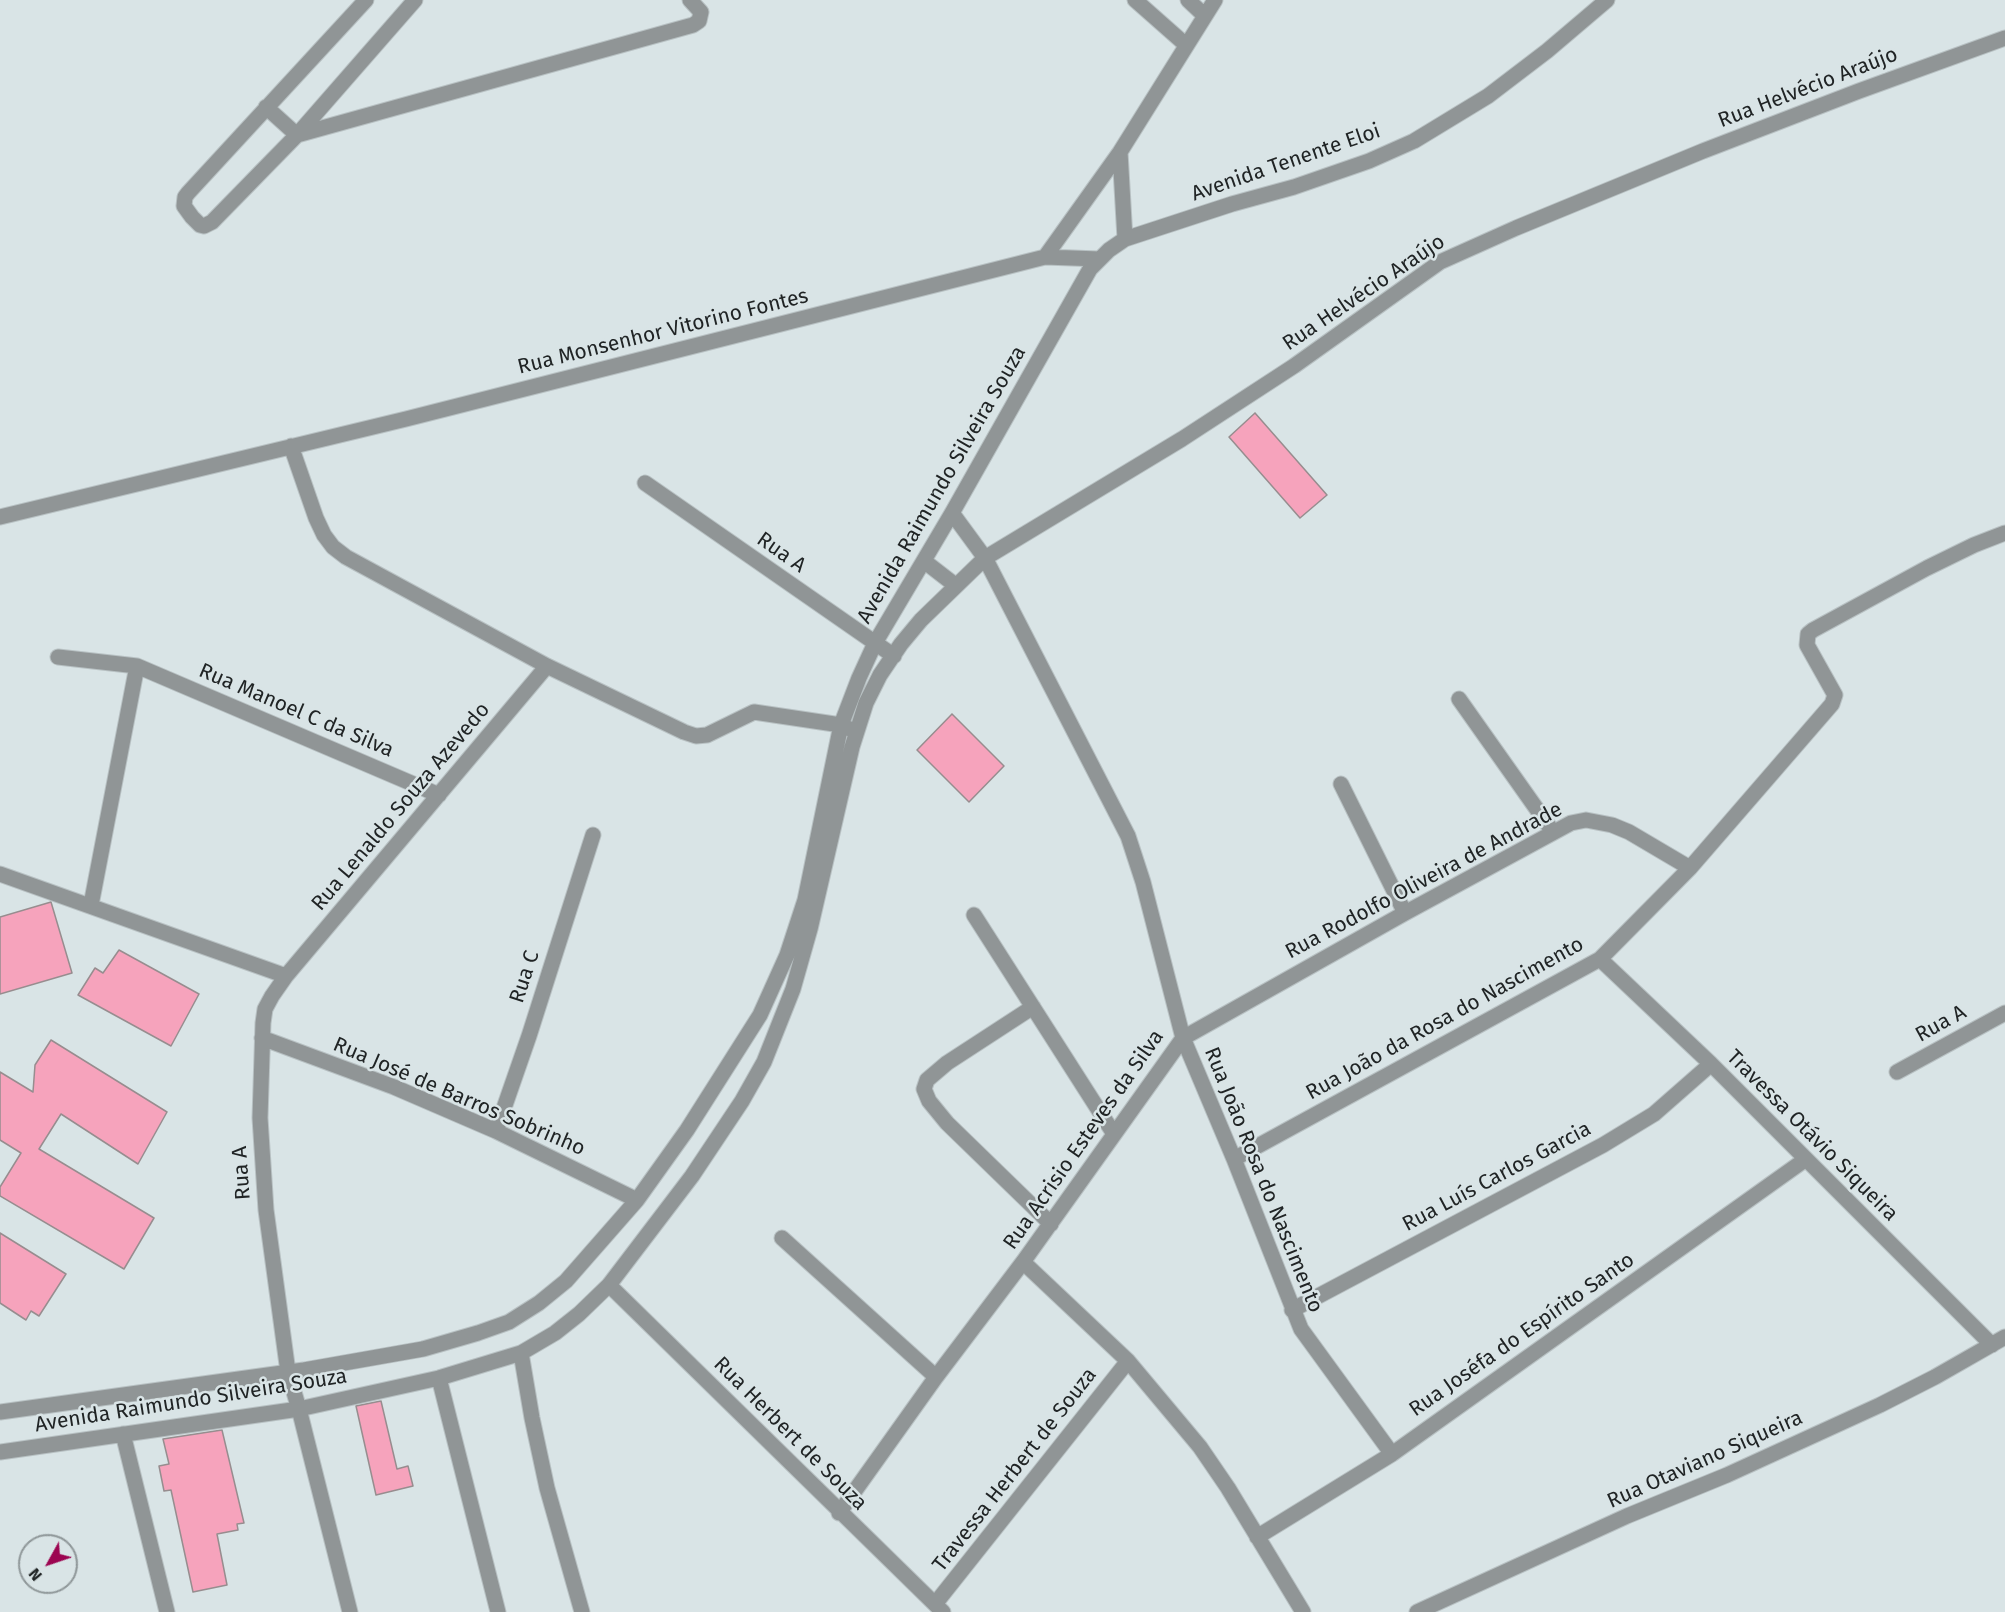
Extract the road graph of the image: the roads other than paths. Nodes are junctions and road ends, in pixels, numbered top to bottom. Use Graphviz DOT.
graph roads {
  1 [pos="366,0"];
  2 [pos="415,0"];
  3 [pos="690,0"];
  4 [pos="1135,0"];
  5 [pos="1188,0"];
  6 [pos="1215,0"];
  7 [pos="1607,0"];
  8 [pos="1205,16"];
  9 [pos="2005,38"];
  10 [pos="1186,45"];
  11 [pos="267,107"];
  12 [pos="297,135"];
  13 [pos="1120,152"];
  14 [pos="1125,239"];
  15 [pos="1045,257"];
  16 [pos="1094,264"];
  17 [pos="291,446"];
  18 [pos="645,483"];
  19 [pos="952,513"];
  20 [pos="0,517"];
  21 [pos="2005,533"];
  22 [pos="985,558"];
  23 [pos="924,561"];
  24 [pos="955,585"];
  25 [pos="875,644"];
  26 [pos="894,656"];
  27 [pos="58,657"];
  28 [pos="137,666"];
  29 [pos="547,666"];
  30 [pos="1458,699"];
  31 [pos="866,703"];
  32 [pos="841,726"];
  33 [pos="856,732"];
  34 [pos="1341,784"];
  35 [pos="439,795"];
  36 [pos="1553,832"];
  37 [pos="593,835"];
  38 [pos="1690,868"];
  39 [pos="0,874"];
  40 [pos="91,905"];
  41 [pos="1406,913"];
  42 [pos="974,915"];
  43 [pos="1600,959"];
  44 [pos="286,976"];
  45 [pos="1033,1007"];
  46 [pos="2005,1013"];
  47 [pos="262,1038"];
  48 [pos="1183,1038"];
  49 [pos="1711,1065"];
  50 [pos="1897,1072"];
  51 [pos="496,1131"];
  52 [pos="1114,1134"];
  53 [pos="1234,1159"];
  54 [pos="1806,1159"];
  55 [pos="637,1200"];
  56 [pos="1051,1224"];
  57 [pos="782,1238"];
  58 [pos="1023,1263"];
  59 [pos="609,1285"];
  60 [pos="1292,1310"];
  61 [pos="1998,1341"];
  62 [pos="521,1353"];
  63 [pos="1128,1361"];
  64 [pos="288,1372"];
  65 [pos="936,1377"];
  66 [pos="439,1378"];
  67 [pos="299,1409"];
  68 [pos="0,1412"];
  69 [pos="123,1434"];
  70 [pos="0,1452"];
  71 [pos="1392,1454"];
  72 [pos="839,1513"];
  73 [pos="1257,1537"];
  74 [pos="939,1608"];
  75 [pos="167,1612"];
  76 [pos="350,1612"];
  77 [pos="498,1612"];
  78 [pos="582,1612"];
  79 [pos="1303,1612"];
  80 [pos="1417,1612"];
  1 -- 11 [label="street"];
  2 -- 12 [label="street"];
  3 -- 12 [label="street"];
  4 -- 10 [label="street"];
  5 -- 8 [label="street"];
  6 -- 8 [label="street"];
  7 -- 14 [label="street, Avenida Tenente Eloi"];
  8 -- 10 [label="street"];
  9 -- 22 [label="street, Rua Helvécio Araújo"];
  10 -- 13 [label="street"];
  11 -- 12 [label="street"];
  11 -- 12 [label="street"];
  13 -- 14 [label="street"];
  13 -- 15 [label="street"];
  14 -- 16 [label="street, Avenida Tenente Eloi"];
  15 -- 16 [label="street, Rua Monsenhor Vitorino Fontes"];
  15 -- 17 [label="street, Rua Monsenhor Vitorino Fontes"];
  16 -- 19 [label="street, Avenida Raimundo Silveira Souza"];
  17 -- 20 [label="street, Rua Monsenhor Vitorino Fontes"];
  17 -- 29 [label="street"];
  18 -- 25 [label="street, Rua A"];
  19 -- 22 [label="street, Rua Acrisio Esteves da Silva"];
  19 -- 23 [label="street, Avenida Raimundo Silveira Souza"];
  21 -- 38 [label="street, Rua João da Rosa do Nascimento"];
  22 -- 24 [label="street, Rua Helvécio Araújo"];
  22 -- 48 [label="street, Rua Acrisio Esteves da Silva"];
  23 -- 24 [label="street"];
  23 -- 25 [label="street, Avenida Raimundo Silveira Souza"];
  24 -- 26 [label="street, Rua Helvécio Araújo"];
  25 -- 26 [label="street, Rua A"];
  25 -- 32 [label="street, Avenida Raimundo Silveira Souza"];
  26 -- 31 [label="street, Rua Helvécio Araújo"];
  27 -- 28 [label="street, Rua Manoel C da Silva"];
  28 -- 35 [label="street, Rua Manoel C da Silva"];
  28 -- 40 [label="street"];
  29 -- 32 [label="street"];
  29 -- 35 [label="street, Rua Lenaldo Souza Azevedo"];
  30 -- 36 [label="street"];
  31 -- 33 [label="street, Avenida Raimundo Silveira Souza"];
  32 -- 33 [label="street"];
  32 -- 55 [label="street, Avenida Raimundo Silveira Souza"];
  33 -- 59 [label="street, Avenida Raimundo Silveira Souza"];
  34 -- 41 [label="street"];
  35 -- 44 [label="street, Rua Lenaldo Souza Azevedo"];
  36 -- 38 [label="street, Rua Rodolfo Oliveira de Andrade"];
  36 -- 41 [label="street, Rua Rodolfo Oliveira de Andrade"];
  37 -- 51 [label="street, Rua C"];
  38 -- 43 [label="street, Rua João da Rosa do Nascimento"];
  39 -- 40 [label="street"];
  40 -- 44 [label="street"];
  41 -- 48 [label="street, Rua Rodolfo Oliveira de Andrade"];
  42 -- 45 [label="street"];
  43 -- 49 [label="street, Travessa Otávio Siqueira"];
  43 -- 53 [label="street, Rua João da Rosa do Nascimento"];
  44 -- 47 [label="street, Rua A"];
  45 -- 52 [label="street"];
  45 -- 56 [label="street"];
  46 -- 50 [label="street, Rua A"];
  47 -- 51 [label="street, Rua José de Barros Sobrinho"];
  47 -- 64 [label="street, Rua A"];
  48 -- 52 [label="street, Rua Acrisio Esteves da Silva"];
  48 -- 53 [label="street, Rua João Rosa do Nascimento"];
  49 -- 54 [label="street, Travessa Otávio Siqueira"];
  49 -- 60 [label="street, Rua Luís Carlos Garcia"];
  51 -- 55 [label="street, Rua José de Barros Sobrinho"];
  52 -- 56 [label="street, Rua Acrisio Esteves da Silva"];
  53 -- 60 [label="street, Rua João Rosa do Nascimento"];
  54 -- 61 [label="street, Travessa Otávio Siqueira"];
  54 -- 71 [label="street, Rua Joséfa do Espírito Santo"];
  55 -- 64 [label="street, Avenida Raimundo Silveira Souza"];
  56 -- 58 [label="street, Rua Acrisio Esteves da Silva"];
  57 -- 65 [label="street"];
  58 -- 63 [label="street"];
  58 -- 65 [label="street, Rua Acrisio Esteves da Silva"];
  59 -- 62 [label="street, Avenida Raimundo Silveira Souza"];
  59 -- 72 [label="street, Rua Herbert de Souza"];
  60 -- 71 [label="street, Rua João Rosa do Nascimento"];
  61 -- 80 [label="street, Rua Otaviano Siqueira"];
  62 -- 66 [label="street, Avenida Raimundo Silveira Souza"];
  62 -- 78 [label="street"];
  63 -- 73 [label="street"];
  63 -- 74 [label="street, Travessa Herbert de Souza"];
  64 -- 67 [label="street, Rua A"];
  64 -- 68 [label="street, Avenida Raimundo Silveira Souza"];
  65 -- 72 [label="street, Rua Acrisio Esteves da Silva"];
  66 -- 67 [label="street, Avenida Raimundo Silveira Souza"];
  66 -- 77 [label="street"];
  67 -- 69 [label="street, Avenida Raimundo Silveira Souza"];
  67 -- 76 [label="street, Rua A"];
  69 -- 70 [label="street, Avenida Raimundo Silveira Souza"];
  69 -- 75 [label="street"];
  71 -- 73 [label="street, Rua Joséfa do Espírito Santo"];
  72 -- 74 [label="street, Rua Herbert de Souza"];
  73 -- 79 [label="street"];
}
